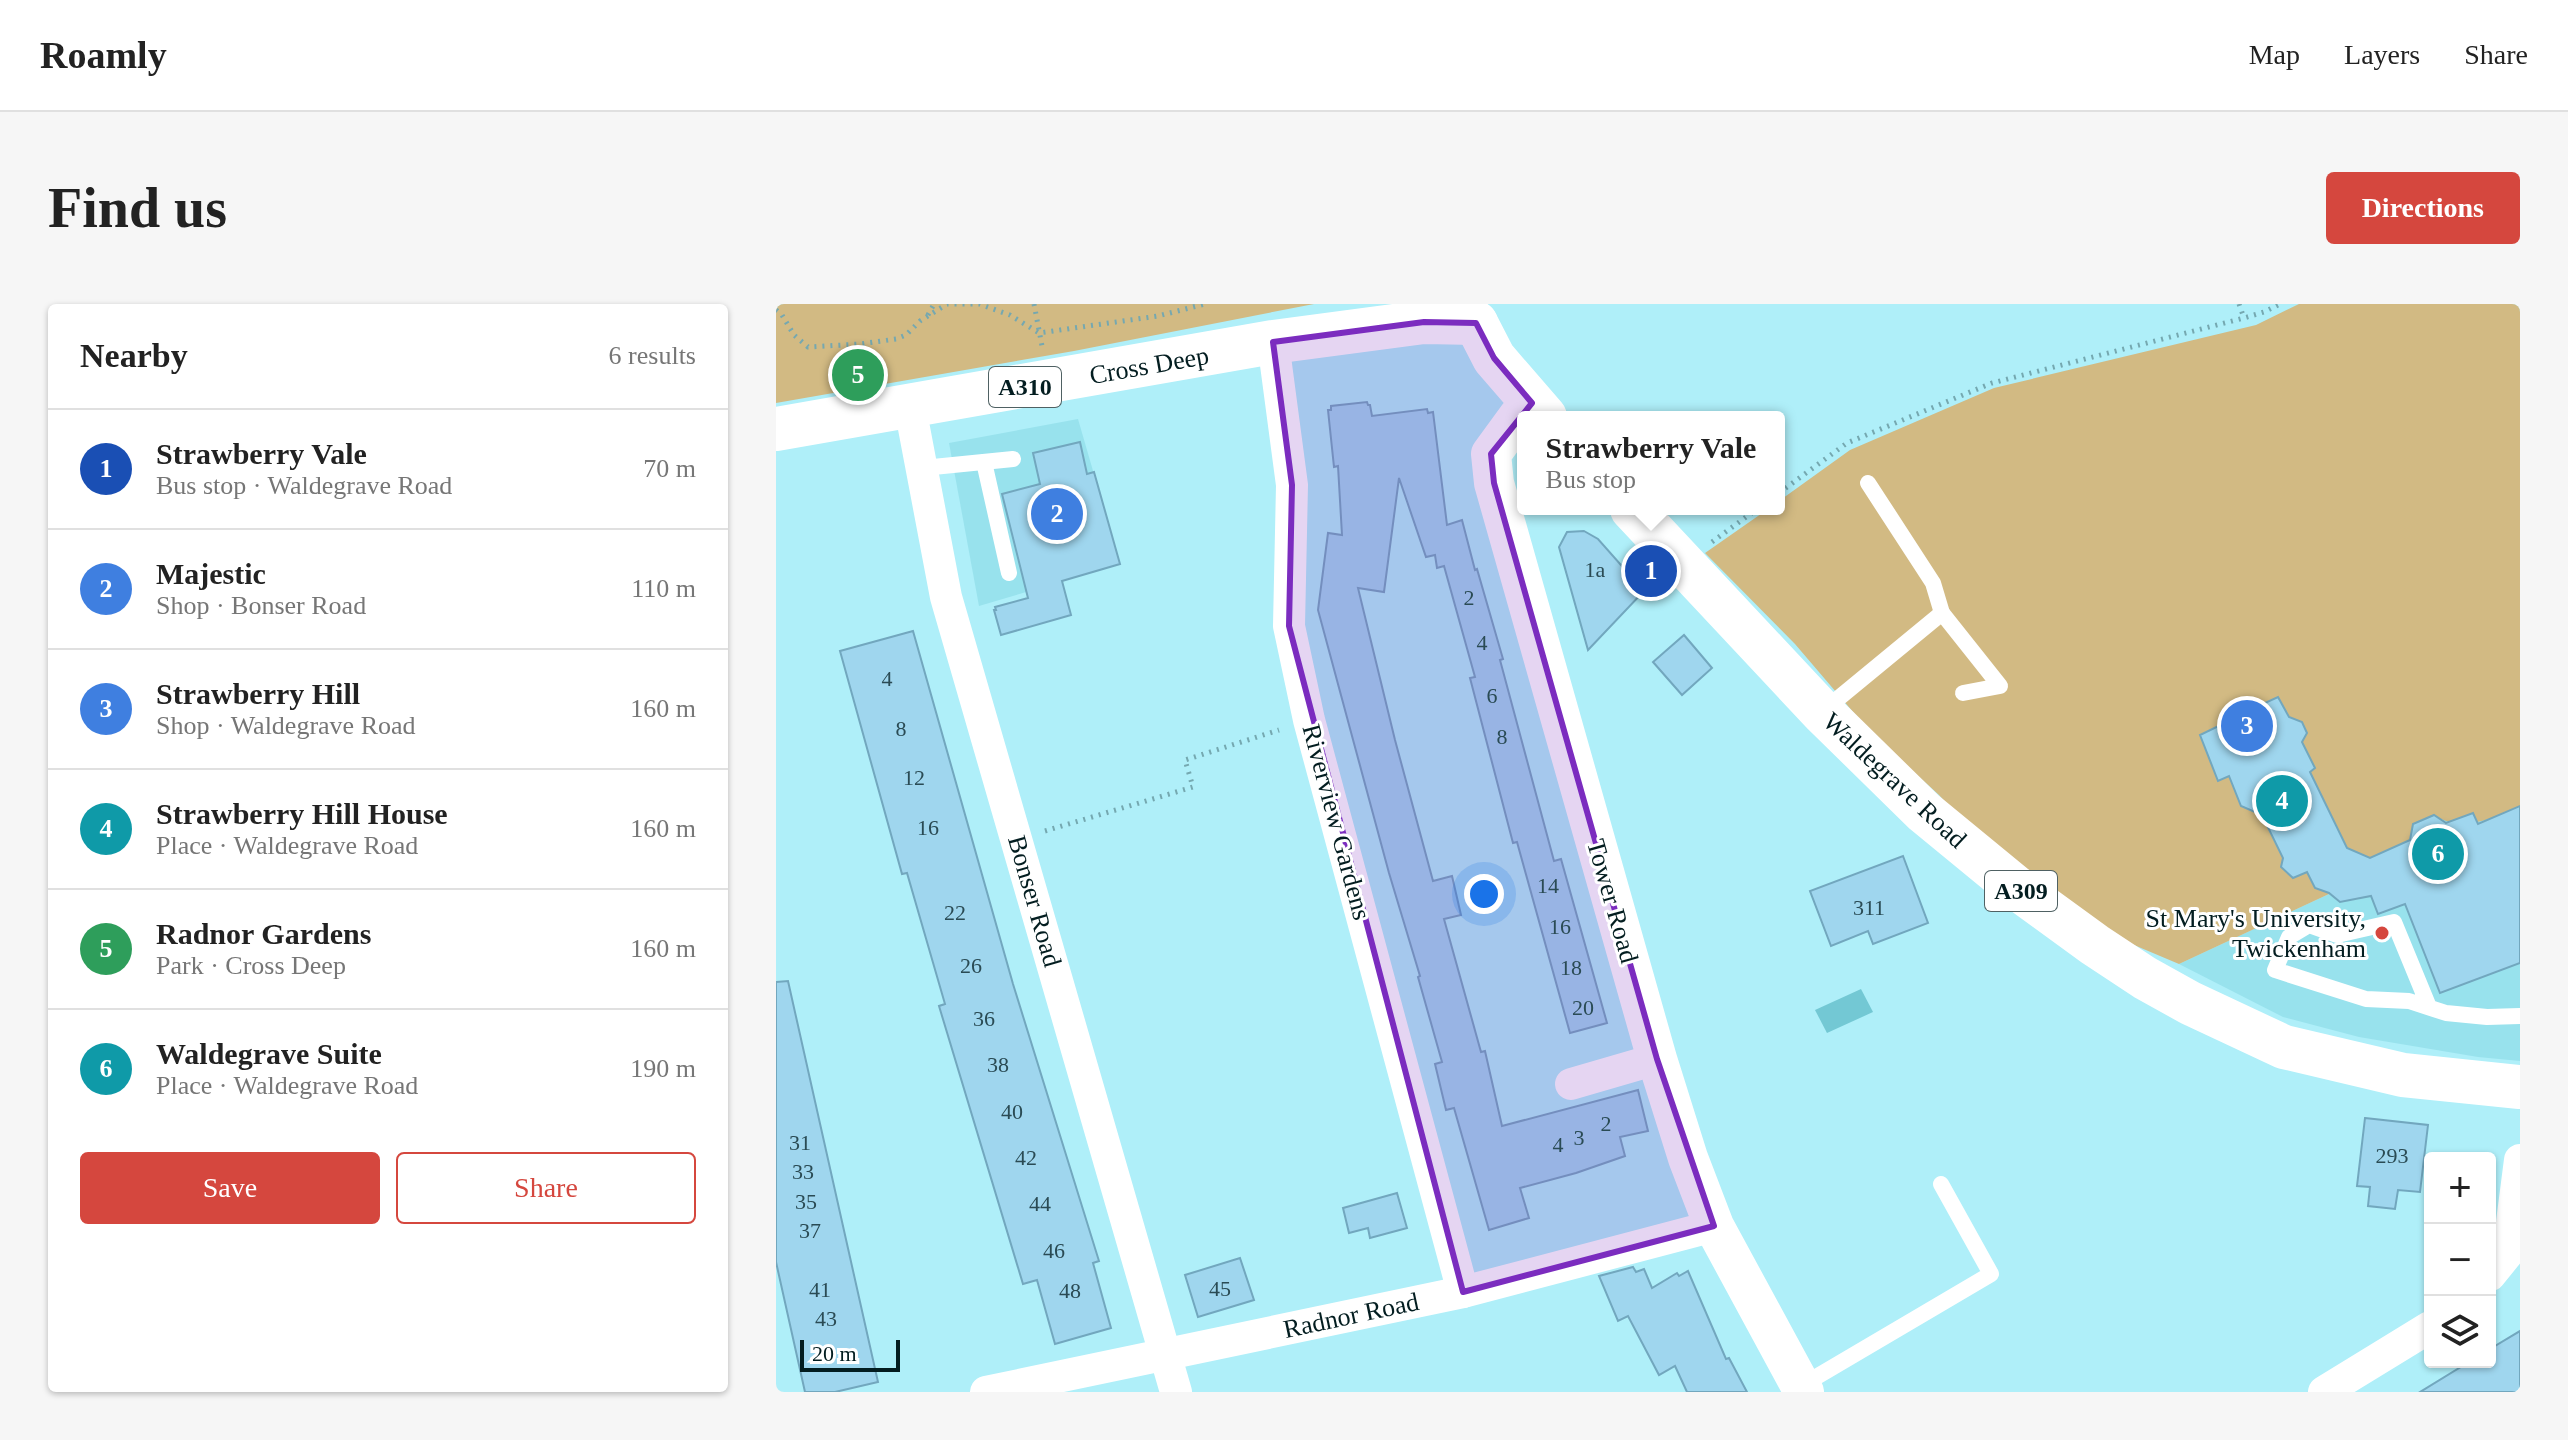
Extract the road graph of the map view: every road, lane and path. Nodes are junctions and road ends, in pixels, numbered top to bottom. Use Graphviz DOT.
graph roads {
  1 [pos="934,304"];
  2 [pos="1179,304"];
  3 [pos="1205,304"];
  4 [pos="2239,304"];
  5 [pos="2280,304"];
  6 [pos="1187,309"];
  7 [pos="776,310"];
  8 [pos="1490,313"];
  9 [pos="927,316"];
  10 [pos="2244,318"];
  11 [pos="1273,342"];
  12 [pos="910,407"];
  13 [pos="1538,410"];
  14 [pos="1517,418"];
  15 [pos="776,429"];
  16 [pos="1013,459"];
  17 [pos="984,462"];
  18 [pos="923,468"];
  19 [pos="1868,483"];
  20 [pos="1785,489"];
  21 [pos="1637,515"];
  22 [pos="1749,515"];
  23 [pos="1682,564"];
  24 [pos="1009,573"];
  25 [pos="1942,613"];
  26 [pos="1963,693"];
  27 [pos="1822,712"];
  28 [pos="1309,720"];
  29 [pos="1017,839"];
  30 [pos="2429,1007"];
  31 [pos="2520,1016"];
  32 [pos="1657,1059"];
  33 [pos="1571,1084"];
  34 [pos="2520,1087"];
  35 [pos="2520,1160"];
  36 [pos="1941,1184"];
  37 [pos="1714,1226"];
  38 [pos="2496,1268"];
  39 [pos="1463,1292"];
  40 [pos="2424,1331"];
  41 [pos="1167,1353"];
  42 [pos="1802,1389"];
  43 [pos="986,1392"];
  44 [pos="1176,1392"];
  45 [pos="2324,1392"];
  1 -- 9 [label="path"];
  2 -- 6 [label="path"];
  3 -- 6 [label="path"];
  4 -- 10 [label="path"];
  5 -- 10 [label="path"];
  6 -- 9 [label="path"];
  7 -- 9 [label="path"];
  8 -- 11 [label="main road, Cross Deep / A310"];
  8 -- 13 [label="main road"];
  10 -- 20 [label="path"];
  11 -- 12 [label="main road, Cross Deep / A310"];
  11 -- 28 [label="street, Riverview Gardens"];
  12 -- 15 [label="main road, Cross Deep / A310"];
  12 -- 18 [label="street, Bonser Road"];
  14 -- 32 [label="street, Tower Road"];
  16 -- 17 [label="lane"];
  17 -- 18 [label="lane"];
  17 -- 24 [label="lane"];
  18 -- 29 [label="street, Bonser Road"];
  19 -- 25 [label="lane"];
  21 -- 23 [label="main road, Waldegrave Road / A309"];
  22 -- 23 [label="path"];
  23 -- 27 [label="main road, Waldegrave Road / A309"];
  25 -- 26 [label="lane"];
  25 -- 27 [label="lane"];
  27 -- 34 [label="main road, Waldegrave Road / A309"];
  28 -- 29 [label="path"];
  28 -- 39 [label="street, Riverview Gardens"];
  29 -- 41 [label="street, Bonser Road"];
  30 -- 30 [label="lane"];
  30 -- 31 [label="lane"];
  32 -- 33 [label="street"];
  32 -- 37 [label="street, Tower Road"];
  35 -- 38 [label="street"];
  36 -- 42 [label="lane"];
  37 -- 39 [label="street, Radnor Road"];
  37 -- 42 [label="street, Tower Road"];
  39 -- 41 [label="street, Radnor Road"];
  40 -- 45 [label="street"];
  41 -- 43 [label="street, Radnor Road"];
  41 -- 44 [label="street, Bonser Road"];
}
